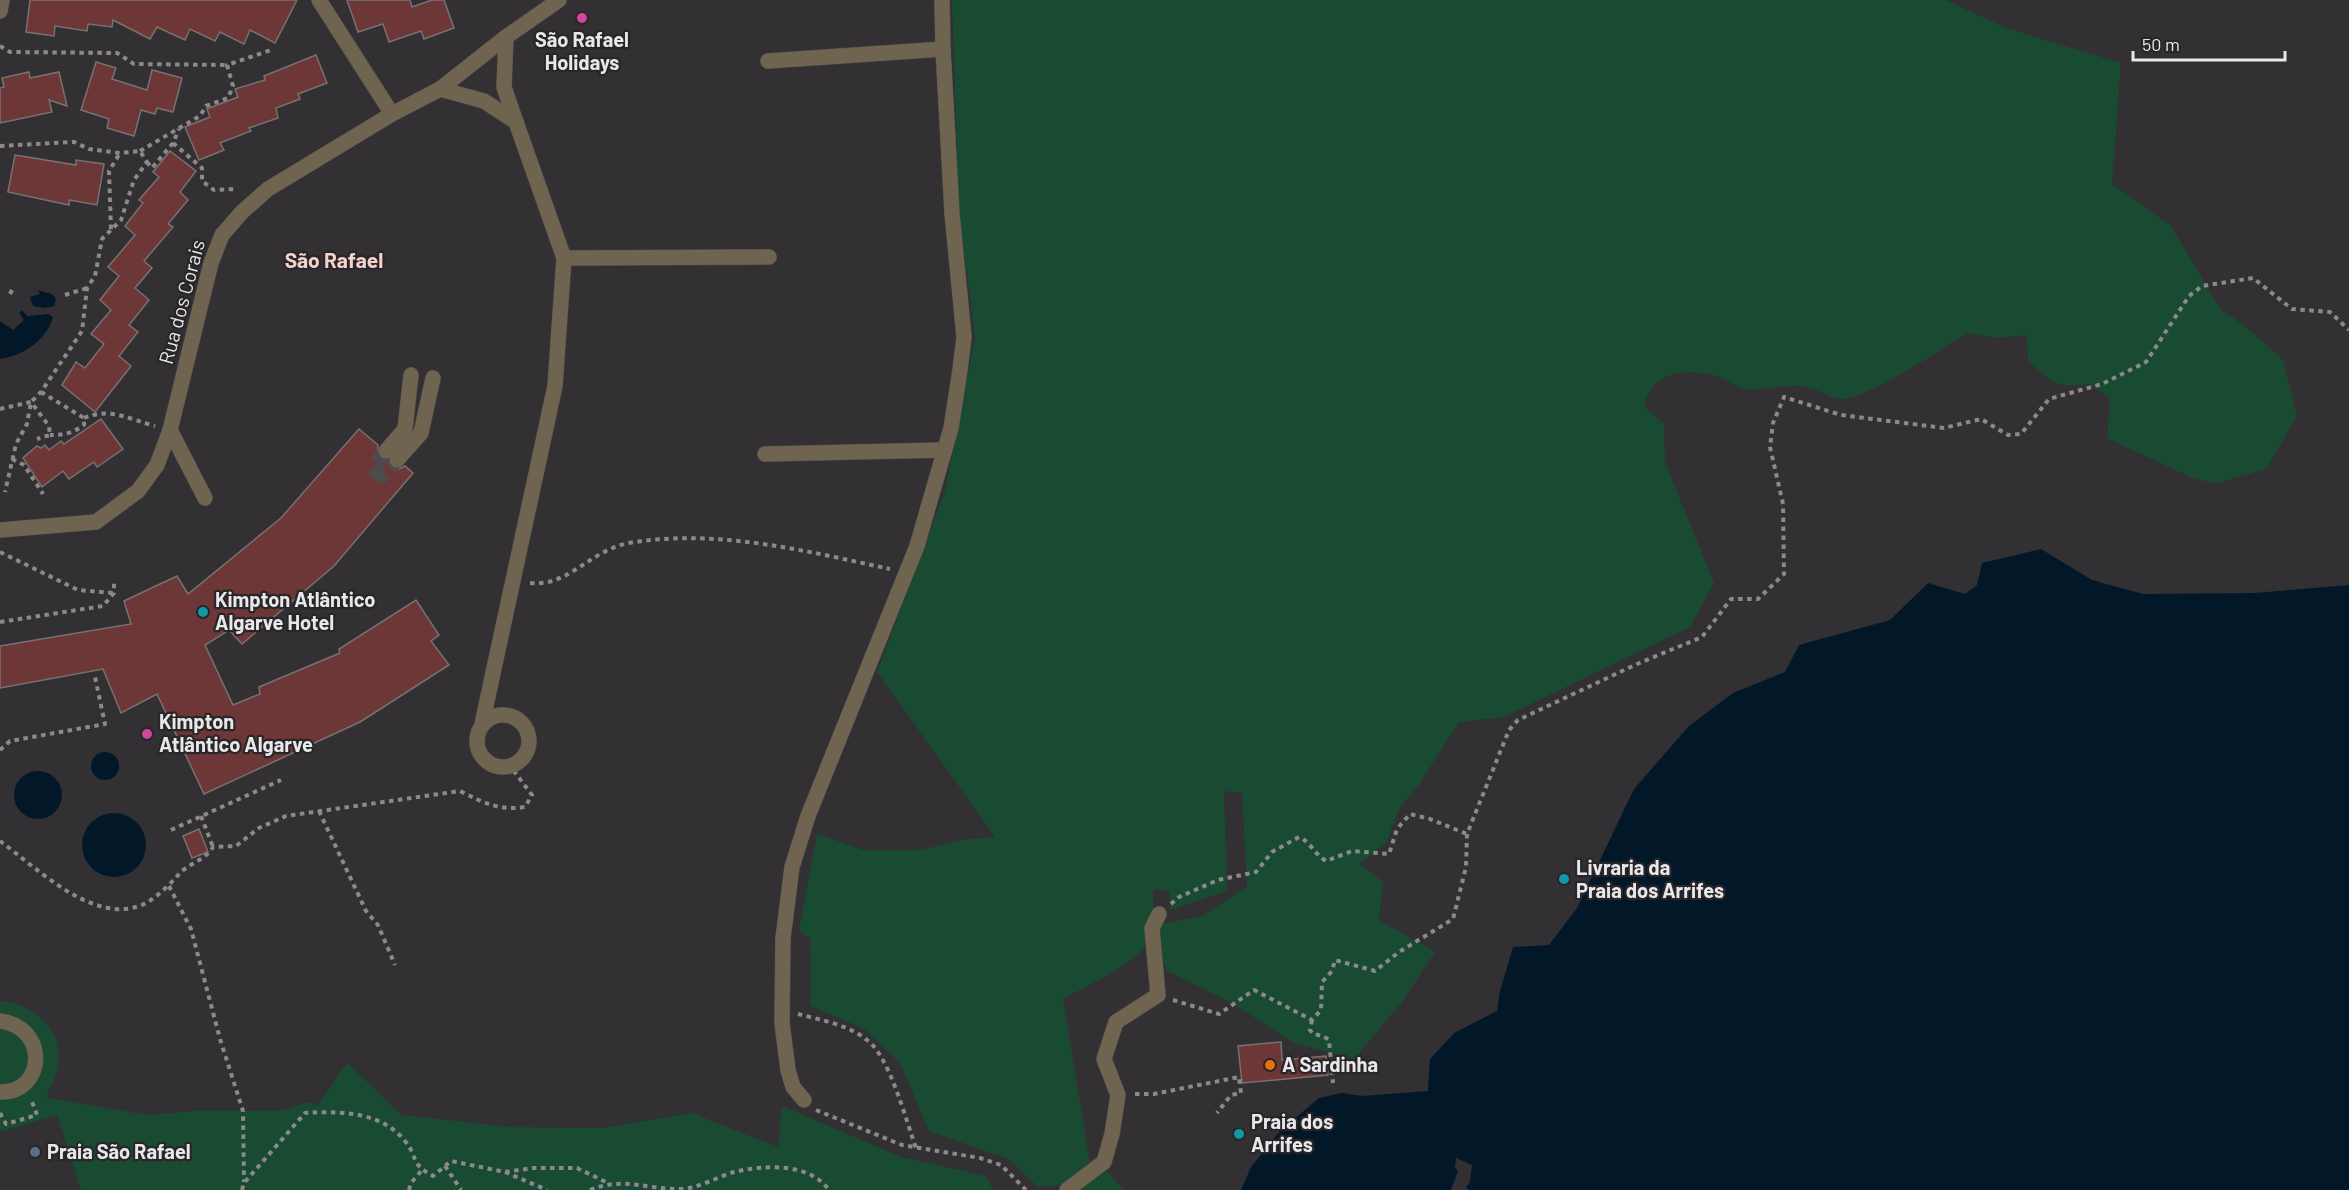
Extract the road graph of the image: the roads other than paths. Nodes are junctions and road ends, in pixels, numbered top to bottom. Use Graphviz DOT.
graph roads {
  1 [pos="2,0"];
  2 [pos="319,0"];
  3 [pos="559,0"];
  4 [pos="942,0"];
  5 [pos="0,11"];
  6 [pos="506,37"];
  7 [pos="943,49"];
  8 [pos="768,61"];
  9 [pos="440,89"];
  10 [pos="392,114"];
  11 [pos="516,122"];
  12 [pos="769,257"];
  13 [pos="564,258"];
  14 [pos="411,375"];
  15 [pos="433,378"];
  16 [pos="170,430"];
  17 [pos="944,450"];
  18 [pos="765,454"];
  19 [pos="205,498"];
  20 [pos="0,530"];
  21 [pos="483,724"];
  22 [pos="1159,914"];
  23 [pos="0,1021"];
  24 [pos="0,1092"];
  25 [pos="804,1100"];
  26 [pos="1068,1190"];
  1 -- 5 [label="street"];
  2 -- 10 [label="street"];
  3 -- 6 [label="street, Rua dos Corais"];
  4 -- 7 [label="street"];
  6 -- 9 [label="street, Rua dos Corais"];
  6 -- 11 [label="street"];
  7 -- 8 [label="street"];
  7 -- 17 [label="street"];
  9 -- 10 [label="street, Rua dos Corais"];
  9 -- 11 [label="street"];
  10 -- 16 [label="street, Rua dos Corais"];
  11 -- 13 [label="street"];
  12 -- 13 [label="street"];
  13 -- 21 [label="street"];
  14 -- 15 [label="street"];
  16 -- 19 [label="street"];
  16 -- 20 [label="street, Rua dos Corais"];
  17 -- 18 [label="street"];
  17 -- 25 [label="street"];
  21 -- 21 [label="street"];
  22 -- 26 [label="street"];
  23 -- 24 [label="street"];
}
